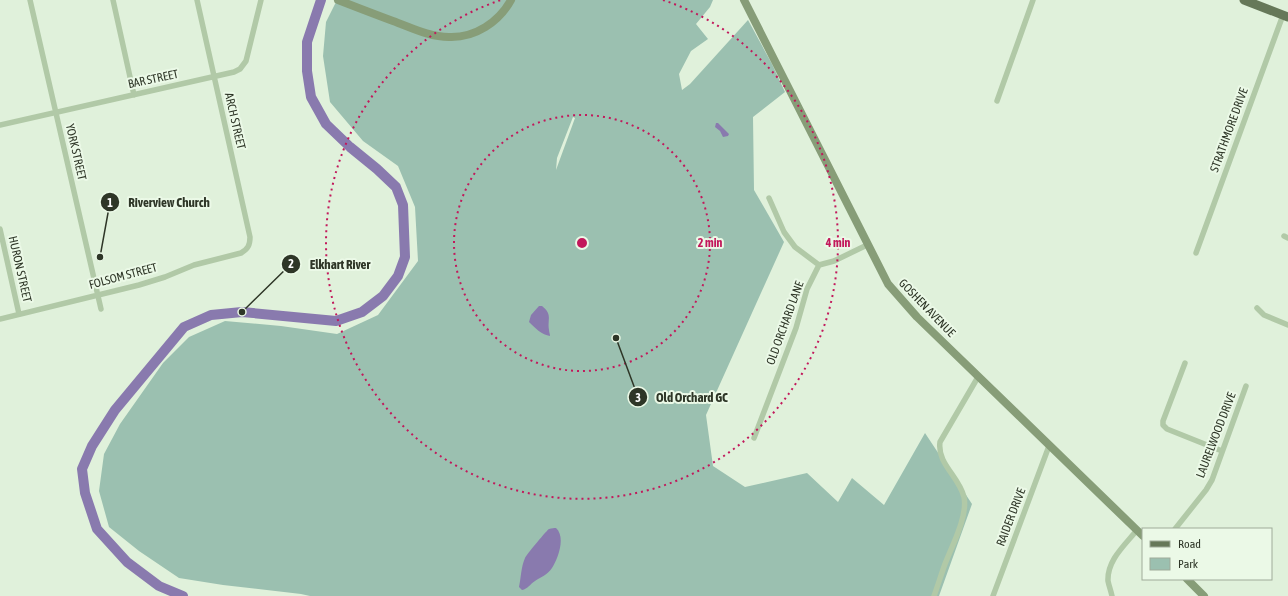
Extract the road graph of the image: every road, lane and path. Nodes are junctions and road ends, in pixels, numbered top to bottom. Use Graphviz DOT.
graph roads {
  1 [pos="30,0"];
  2 [pos="113,0"];
  3 [pos="197,0"];
  4 [pos="261,0"];
  5 [pos="338,0"];
  6 [pos="512,0"];
  7 [pos="744,0"];
  8 [pos="1033,0"];
  9 [pos="1244,0"];
  10 [pos="1285,16"];
  11 [pos="214,77"];
  12 [pos="134,95"];
  13 [pos="998,101"];
  14 [pos="56,112"];
  15 [pos="0,125"];
  16 [pos="769,198"];
  17 [pos="0,228"];
  18 [pos="867,245"];
  19 [pos="249,247"];
  20 [pos="1196,253"];
  21 [pos="819,265"];
  22 [pos="98,295"];
  23 [pos="1257,308"];
  24 [pos="102,309"];
  25 [pos="19,314"];
  26 [pos="0,319"];
  27 [pos="1288,325"];
  28 [pos="1185,363"];
  29 [pos="978,377"];
  30 [pos="1246,386"];
  31 [pos="754,438"];
  32 [pos="1049,446"];
  33 [pos="1222,451"];
  34 [pos="1176,528"];
  35 [pos="1140,533"];
  36 [pos="1188,580"];
  37 [pos="934,596"];
  38 [pos="993,596"];
  39 [pos="1112,596"];
  40 [pos="1204,596"];
  1 -- 14 [label="street, YORK STREET"];
  2 -- 12 [label="street"];
  3 -- 11 [label="street, ARCH STREET"];
  4 -- 11 [label="street, BAR STREET"];
  5 -- 6 [label="street"];
  7 -- 18 [label="street, GOSHEN AVENUE"];
  8 -- 13 [label="street"];
  9 -- 10 [label="main road"];
  10 -- 20 [label="street, STRATHMORE DRIVE"];
  11 -- 12 [label="street, BAR STREET"];
  11 -- 19 [label="street, ARCH STREET"];
  12 -- 14 [label="street, BAR STREET"];
  14 -- 15 [label="street, BAR STREET"];
  14 -- 22 [label="street, YORK STREET"];
  16 -- 21 [label="street"];
  17 -- 25 [label="street, HURON STREET"];
  18 -- 21 [label="street"];
  18 -- 29 [label="street, GOSHEN AVENUE"];
  19 -- 22 [label="street, FOLSOM STREET"];
  21 -- 31 [label="street, OLD ORCHARD LANE"];
  22 -- 24 [label="street, YORK STREET"];
  22 -- 25 [label="street, FOLSOM STREET"];
  23 -- 27 [label="street"];
  25 -- 26 [label="street, FOLSOM STREET"];
  28 -- 33 [label="street"];
  29 -- 32 [label="street, GOSHEN AVENUE"];
  29 -- 37 [label="street"];
  30 -- 33 [label="street, LAURELWOOD DRIVE"];
  32 -- 35 [label="street, GOSHEN AVENUE"];
  32 -- 38 [label="street, RAIDER DRIVE"];
  33 -- 34 [label="street, LAURELWOOD DRIVE"];
  35 -- 39 [label="street"];
  36 -- 40 [label="street"];
}
